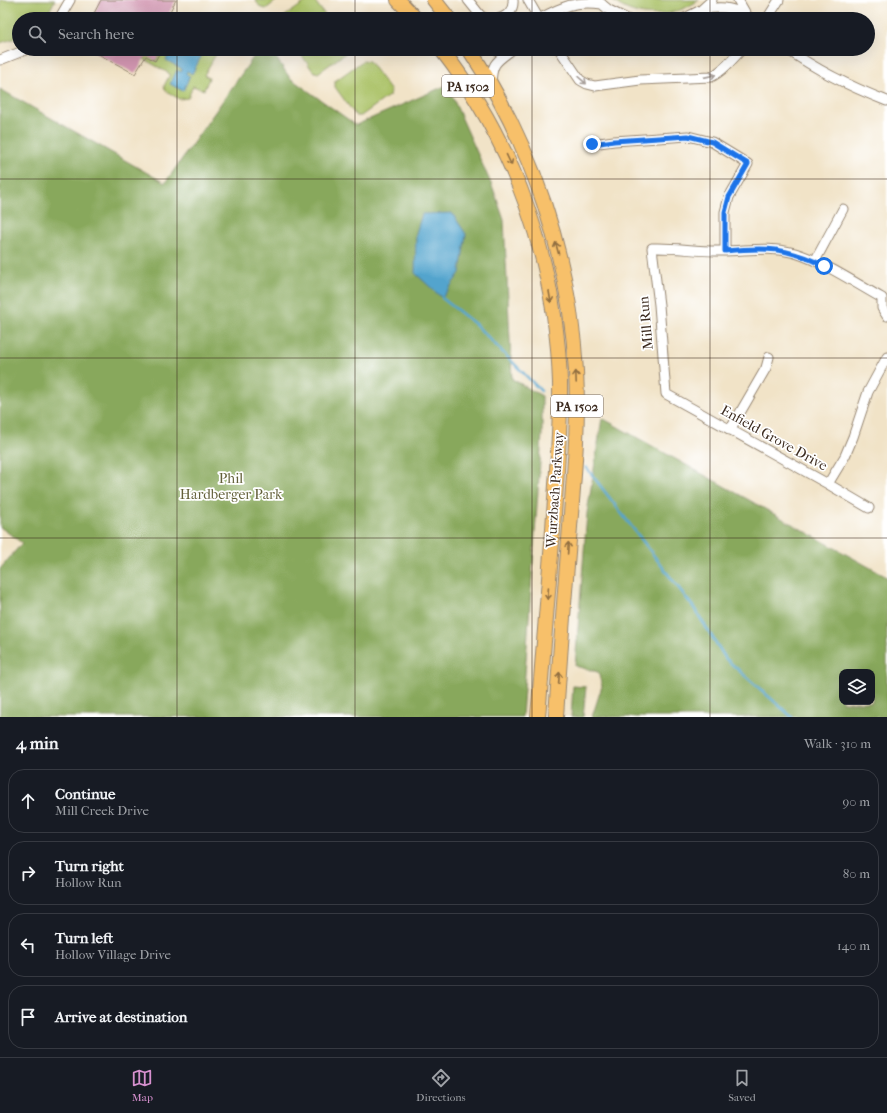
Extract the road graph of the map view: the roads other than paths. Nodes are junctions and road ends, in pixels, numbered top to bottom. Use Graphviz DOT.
graph roads {
  1 [pos="70,0"];
  2 [pos="398,0"];
  3 [pos="434,0"];
  4 [pos="468,0"];
  5 [pos="513,0"];
  6 [pos="528,0"];
  7 [pos="712,0"];
  8 [pos="738,0"];
  9 [pos="779,0"];
  10 [pos="600,2"];
  11 [pos="565,3"];
  12 [pos="701,10"];
  13 [pos="64,12"];
  14 [pos="409,12"];
  15 [pos="443,12"];
  16 [pos="478,12"];
  17 [pos="510,12"];
  18 [pos="535,12"];
  19 [pos="550,12"];
  20 [pos="614,12"];
  21 [pos="697,12"];
  22 [pos="740,12"];
  23 [pos="746,12"];
  24 [pos="771,12"];
  25 [pos="12,55"];
  26 [pos="447,56"];
  27 [pos="477,56"];
  28 [pos="504,56"];
  29 [pos="564,56"];
  30 [pos="736,56"];
  31 [pos="797,56"];
  32 [pos="0,60"];
  33 [pos="491,85"];
  34 [pos="887,101"];
  35 [pos="592,144"];
  36 [pos="843,209"];
  37 [pos="725,251"];
  38 [pos="815,261"];
  39 [pos="885,296"];
  40 [pos="887,316"];
  41 [pos="769,357"];
  42 [pos="887,357"];
  43 [pos="666,394"];
  44 [pos="730,430"];
  45 [pos="828,484"];
  46 [pos="869,508"];
  47 [pos="538,717"];
  48 [pos="556,717"];
  1 -- 13 [label="street"];
  2 -- 14 [label="highway"];
  3 -- 15 [label="highway"];
  4 -- 16 [label="street"];
  5 -- 17 [label="street"];
  6 -- 18 [label="street"];
  7 -- 12 [label="street"];
  8 -- 23 [label="street"];
  9 -- 24 [label="street"];
  10 -- 11 [label="street"];
  10 -- 20 [label="street"];
  11 -- 19 [label="street"];
  12 -- 21 [label="street"];
  12 -- 22 [label="street"];
  25 -- 32 [label="street"];
  26 -- 47 [label="highway, Wurzbach Parkway / PA 1502, one-way"];
  27 -- 33 [label="highway, Wurzbach Parkway / PA 1502"];
  28 -- 33 [label="street"];
  29 -- 30 [label="street, one-way"];
  31 -- 34 [label="street"];
  48 -- 33 [label="highway, Wurzbach Parkway / PA 1502, one-way"];
  35 -- 37 [label="street"];
  36 -- 38 [label="street"];
  37 -- 38 [label="street"];
  37 -- 43 [label="street, Mill Run"];
  38 -- 39 [label="street"];
  39 -- 40 [label="street"];
  41 -- 44 [label="street"];
  42 -- 45 [label="street"];
  43 -- 44 [label="street, Enfield Grove Drive"];
  44 -- 45 [label="street, Enfield Grove Drive"];
  45 -- 46 [label="street, Enfield Grove Drive"];
}
